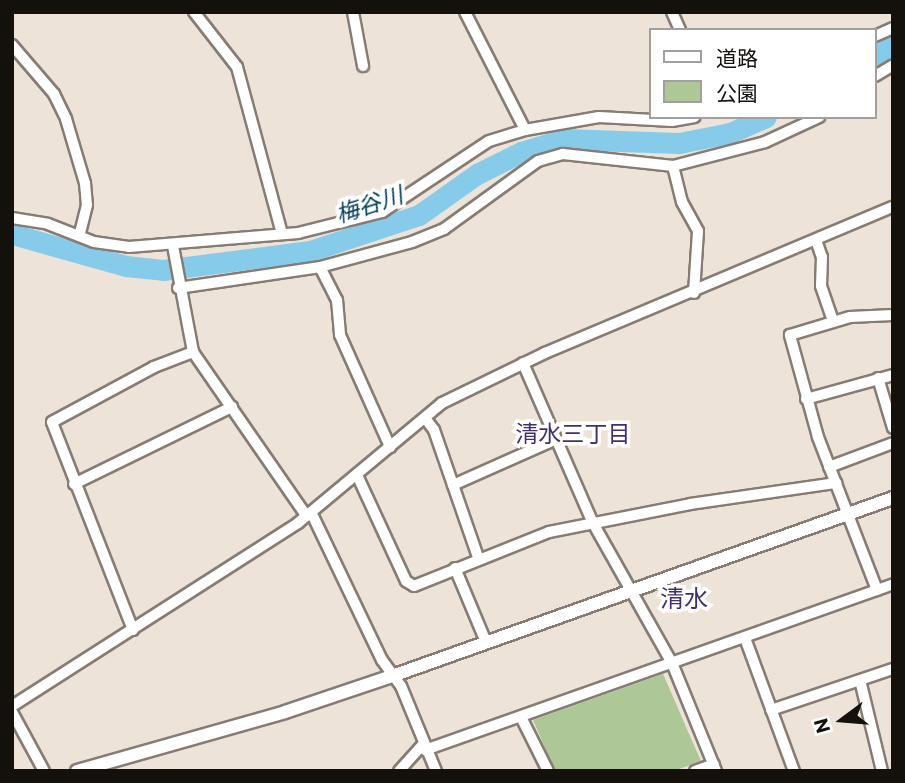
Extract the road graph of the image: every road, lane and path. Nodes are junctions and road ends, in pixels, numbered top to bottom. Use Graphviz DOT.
graph roads {
  1 [pos="194,12"];
  2 [pos="353,12"];
  3 [pos="465,12"];
  4 [pos="672,12"];
  5 [pos="679,28"];
  6 [pos="893,28"];
  7 [pos="877,35"];
  8 [pos="12,45"];
  9 [pos="893,65"];
  10 [pos="363,66"];
  11 [pos="877,75"];
  12 [pos="684,119"];
  13 [pos="815,119"];
  14 [pos="525,130"];
  15 [pos="673,166"];
  16 [pos="893,207"];
  17 [pos="12,218"];
  18 [pos="282,234"];
  19 [pos="79,236"];
  20 [pos="816,240"];
  21 [pos="173,250"];
  22 [pos="320,267"];
  23 [pos="178,286"];
  24 [pos="694,293"];
  25 [pos="893,314"];
  26 [pos="833,320"];
  27 [pos="193,352"];
  28 [pos="523,363"];
  29 [pos="893,375"];
  30 [pos="878,379"];
  31 [pos="806,399"];
  32 [pos="232,407"];
  33 [pos="425,418"];
  34 [pos="893,428"];
  35 [pos="554,440"];
  36 [pos="893,443"];
  37 [pos="390,447"];
  38 [pos="829,467"];
  39 [pos="357,475"];
  40 [pos="836,483"];
  41 [pos="74,484"];
  42 [pos="453,485"];
  43 [pos="893,498"];
  44 [pos="308,513"];
  45 [pos="848,513"];
  46 [pos="593,523"];
  47 [pos="478,556"];
  48 [pos="455,568"];
  49 [pos="893,584"];
  50 [pos="877,590"];
  51 [pos="632,591"];
  52 [pos="133,630"];
  53 [pos="745,638"];
  54 [pos="486,642"];
  55 [pos="672,663"];
  56 [pos="893,669"];
  57 [pos="395,675"];
  58 [pos="860,680"];
  59 [pos="13,706"];
  60 [pos="771,709"];
  61 [pos="521,717"];
  62 [pos="424,747"];
  63 [pos="715,767"];
  64 [pos="44,771"];
  65 [pos="78,771"];
  66 [pos="399,771"];
  67 [pos="436,771"];
  68 [pos="548,771"];
  69 [pos="695,771"];
  70 [pos="794,771"];
  71 [pos="882,771"];
  1 -- 18 [label="street"];
  2 -- 10 [label="street"];
  3 -- 14 [label="street"];
  4 -- 5 [label="street"];
  6 -- 7 [label="street"];
  8 -- 19 [label="street"];
  9 -- 11 [label="street"];
  12 -- 14 [label="street"];
  13 -- 15 [label="street"];
  14 -- 18 [label="street"];
  15 -- 22 [label="street"];
  15 -- 24 [label="street"];
  16 -- 20 [label="street"];
  17 -- 19 [label="street"];
  18 -- 21 [label="street"];
  19 -- 21 [label="street"];
  20 -- 24 [label="street"];
  20 -- 26 [label="street"];
  21 -- 23 [label="street"];
  22 -- 23 [label="street"];
  22 -- 37 [label="street"];
  23 -- 27 [label="street"];
  24 -- 28 [label="street"];
  25 -- 26 [label="street"];
  26 -- 31 [label="street"];
  27 -- 32 [label="street"];
  27 -- 41 [label="street"];
  28 -- 33 [label="street"];
  28 -- 35 [label="street"];
  29 -- 30 [label="street"];
  30 -- 31 [label="street"];
  30 -- 34 [label="street"];
  31 -- 38 [label="street"];
  32 -- 41 [label="street"];
  32 -- 44 [label="street"];
  33 -- 37 [label="street"];
  33 -- 42 [label="street"];
  35 -- 42 [label="street"];
  35 -- 46 [label="street"];
  36 -- 38 [label="street"];
  37 -- 39 [label="street"];
  38 -- 40 [label="street"];
  39 -- 44 [label="street"];
  39 -- 48 [label="street"];
  40 -- 45 [label="street"];
  40 -- 46 [label="street"];
  41 -- 52 [label="street"];
  42 -- 47 [label="street"];
  43 -- 45 [label="street"];
  44 -- 52 [label="street"];
  44 -- 57 [label="street"];
  45 -- 50 [label="street"];
  45 -- 51 [label="street"];
  46 -- 47 [label="street"];
  46 -- 51 [label="street"];
  47 -- 48 [label="street"];
  48 -- 54 [label="street"];
  49 -- 50 [label="street"];
  50 -- 53 [label="street"];
  51 -- 54 [label="street"];
  51 -- 55 [label="street"];
  52 -- 59 [label="street"];
  53 -- 55 [label="street"];
  53 -- 60 [label="street"];
  54 -- 57 [label="street"];
  55 -- 61 [label="street"];
  55 -- 63 [label="street"];
  56 -- 58 [label="street"];
  57 -- 62 [label="street"];
  57 -- 65 [label="street"];
  58 -- 60 [label="street"];
  58 -- 71 [label="street"];
  59 -- 64 [label="street"];
  60 -- 70 [label="street"];
  61 -- 62 [label="street"];
  61 -- 68 [label="street"];
  62 -- 66 [label="street"];
  62 -- 67 [label="street"];
  63 -- 69 [label="street"];
}
